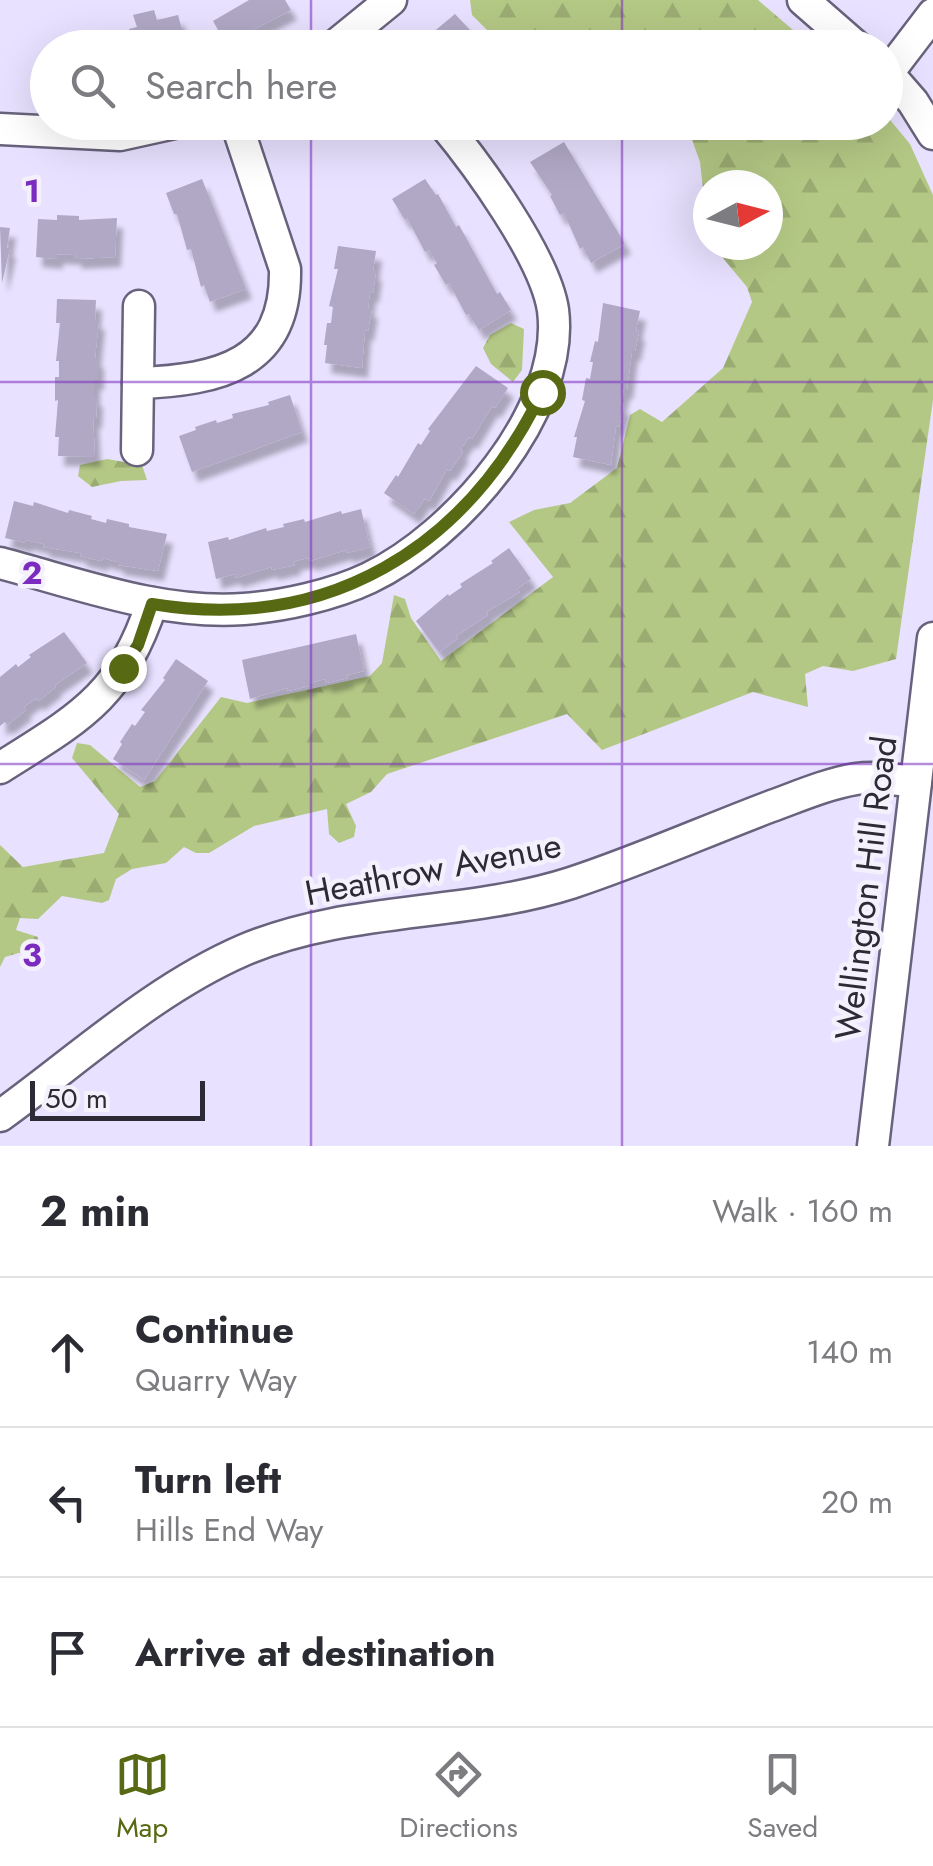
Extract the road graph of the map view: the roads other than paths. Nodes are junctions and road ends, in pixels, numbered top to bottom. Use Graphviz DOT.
graph roads {
  1 [pos="390,0"];
  2 [pos="803,0"];
  3 [pos="933,14"];
  4 [pos="373,30"];
  5 [pos="837,30"];
  6 [pos="903,52"];
  7 [pos="903,90"];
  8 [pos="0,129"];
  9 [pos="30,130"];
  10 [pos="933,134"];
  11 [pos="242,140"];
  12 [pos="455,140"];
  13 [pos="140,306"];
  14 [pos="138,383"];
  15 [pos="138,450"];
  16 [pos="0,563"];
  17 [pos="152,604"];
  18 [pos="933,638"];
  19 [pos="0,768"];
  20 [pos="916,782"];
  21 [pos="0,1116"];
  22 [pos="873,1146"];
  1 -- 4 [label="street"];
  2 -- 5 [label="street"];
  3 -- 6 [label="street"];
  7 -- 10 [label="street"];
  8 -- 9 [label="street"];
  11 -- 14 [label="street"];
  12 -- 17 [label="street"];
  13 -- 14 [label="street"];
  14 -- 15 [label="street"];
  16 -- 17 [label="street"];
  17 -- 19 [label="street"];
  18 -- 20 [label="street, Wellington Hill Road"];
  20 -- 21 [label="street, Heathrow Avenue"];
  20 -- 22 [label="street, Wellington Hill Road"];
}
